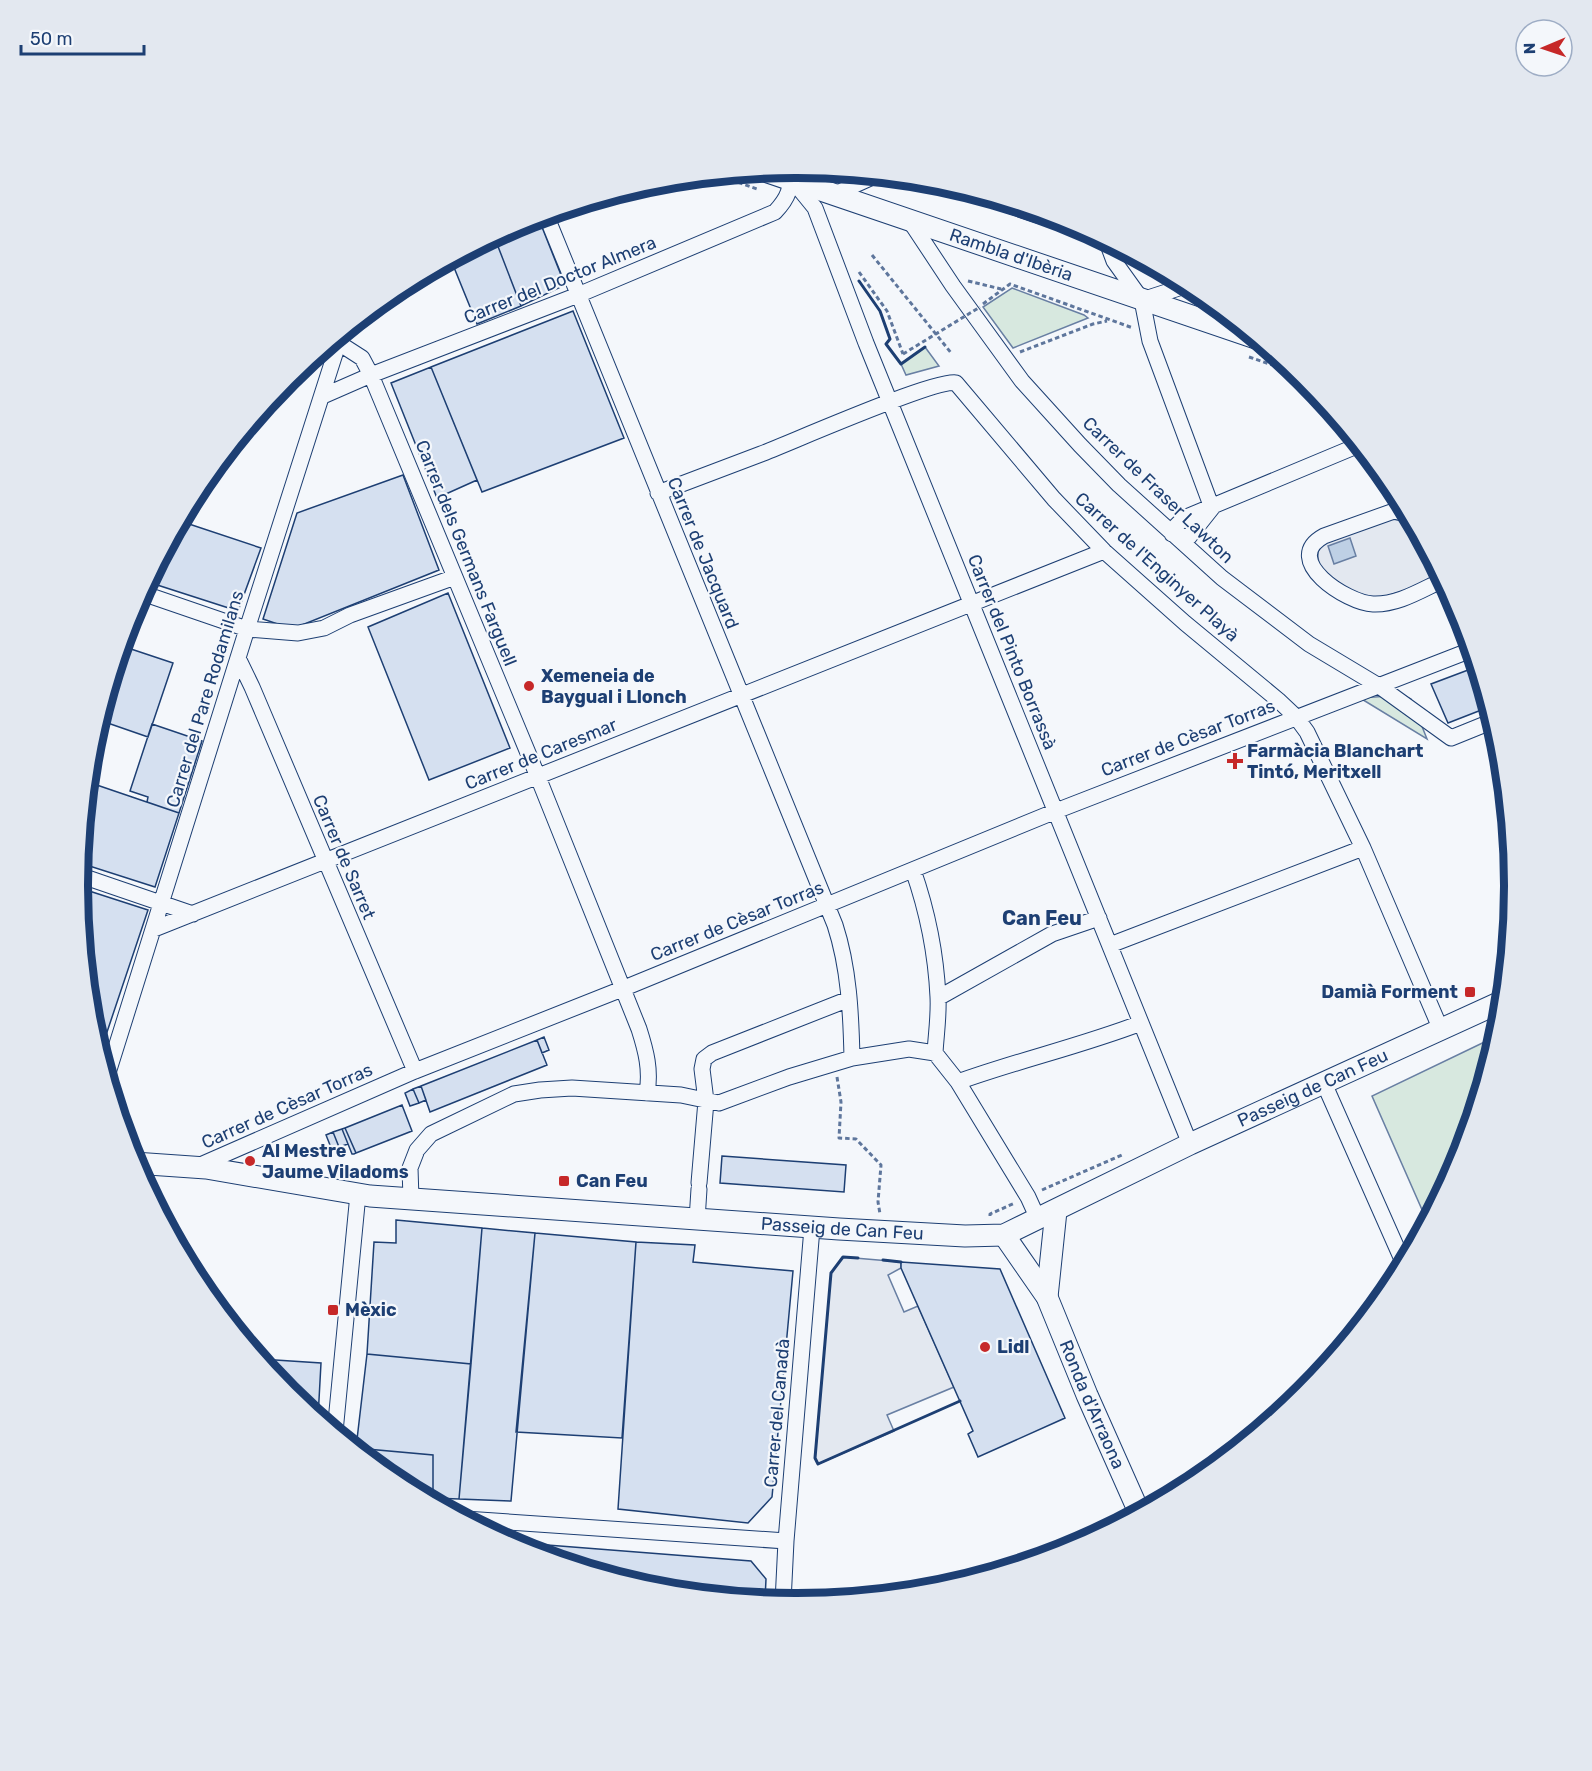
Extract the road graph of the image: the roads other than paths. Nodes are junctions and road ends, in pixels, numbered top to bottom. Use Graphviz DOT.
graph roads {
  1 [pos="790,178"];
  2 [pos="794,178"];
  3 [pos="800,178"];
  4 [pos="863,182"];
  5 [pos="834,194"];
  6 [pos="910,221"];
  7 [pos="549,223"];
  8 [pos="1111,252"];
  9 [pos="1176,289"];
  10 [pos="578,295"];
  11 [pos="1142,300"];
  12 [pos="1235,331"];
  13 [pos="343,343"];
  14 [pos="335,350"];
  15 [pos="371,375"];
  16 [pos="323,396"];
  17 [pos="890,402"];
  18 [pos="1352,448"];
  19 [pos="658,493"];
  20 [pos="1212,508"];
  21 [pos="1396,512"];
  22 [pos="1172,534"];
  23 [pos="1104,550"];
  24 [pos="455,577"];
  25 [pos="1436,583"];
  26 [pos="151,596"];
  27 [pos="972,604"];
  28 [pos="247,629"];
  29 [pos="1464,653"];
  30 [pos="238,658"];
  31 [pos="1379,686"];
  32 [pos="741,696"];
  33 [pos="1296,717"];
  34 [pos="1485,725"];
  35 [pos="538,777"];
  36 [pos="1056,811"];
  37 [pos="1363,848"];
  38 [pos="324,862"];
  39 [pos="913,870"];
  40 [pos="88,878"];
  41 [pos="162,904"];
  42 [pos="826,906"];
  43 [pos="193,914"];
  44 [pos="1099,918"];
  45 [pos="154,929"];
  46 [pos="1110,945"];
  47 [pos="622,989"];
  48 [pos="938,998"];
  49 [pos="849,999"];
  50 [pos="1493,1006"];
  51 [pos="1141,1023"];
  52 [pos="1442,1030"];
  53 [pos="935,1053"];
  54 [pos="852,1058"];
  55 [pos="111,1062"];
  56 [pos="415,1071"];
  57 [pos="1323,1081"];
  58 [pos="958,1082"];
  59 [pos="648,1093"];
  60 [pos="706,1101"];
  61 [pos="1190,1144"];
  62 [pos="146,1164"];
  63 [pos="196,1167"];
  64 [pos="358,1194"];
  65 [pos="411,1199"];
  66 [pos="1047,1215"];
  67 [pos="697,1220"];
  68 [pos="812,1228"];
  69 [pos="1004,1235"];
  70 [pos="1400,1254"];
  71 [pos="1047,1298"];
  72 [pos="336,1422"];
  73 [pos="1136,1505"];
  74 [pos="484,1520"];
  75 [pos="786,1541"];
  76 [pos="783,1592"];
  1 -- 10 [label="street, Carrer del Doctor Almera"];
  2 -- 17 [label="street, Carrer del Pinto Borrassà"];
  3 -- 5 [label="street, Rambla d'Ibèria"];
  4 -- 5 [label="street"];
  5 -- 6 [label="street, Rambla d'Ibèria"];
  6 -- 11 [label="street, Rambla d'Ibèria"];
  6 -- 22 [label="street, Carrer de Fraser Lawton"];
  7 -- 10 [label="street, Carrer de Jacquard"];
  8 -- 11 [label="street"];
  9 -- 11 [label="street"];
  10 -- 15 [label="street, Carrer del Doctor Almera"];
  10 -- 19 [label="street, Carrer de Jacquard"];
  11 -- 12 [label="street, Rambla d'Ibèria"];
  11 -- 20 [label="street"];
  13 -- 15 [label="street, Carrer dels Germans Farguell"];
  14 -- 16 [label="street, Carrer del Pare Rodamilans"];
  15 -- 16 [label="street, Carrer del Doctor Almera"];
  15 -- 24 [label="street, Carrer dels Germans Farguell"];
  16 -- 28 [label="street, Carrer del Pare Rodamilans"];
  17 -- 19 [label="street"];
  17 -- 23 [label="street, Carrer de l'Enginyer Playà"];
  17 -- 27 [label="street, Carrer del Pinto Borrassà"];
  18 -- 20 [label="street"];
  19 -- 32 [label="street, Carrer de Jacquard"];
  20 -- 22 [label="street"];
  21 -- 25 [label="street"];
  22 -- 31 [label="street, Carrer de Fraser Lawton"];
  23 -- 27 [label="street, Carrer de Caresmar"];
  23 -- 33 [label="street, Carrer de l'Enginyer Playà"];
  24 -- 28 [label="street"];
  24 -- 35 [label="street, Carrer dels Germans Farguell"];
  26 -- 28 [label="street"];
  27 -- 32 [label="street, Carrer de Caresmar"];
  27 -- 36 [label="street, Carrer del Pinto Borrassà"];
  28 -- 30 [label="street, Carrer del Pare Rodamilans"];
  29 -- 31 [label="street"];
  30 -- 38 [label="street, Carrer de Sarret"];
  30 -- 41 [label="street, Carrer del Pare Rodamilans"];
  31 -- 33 [label="street"];
  31 -- 34 [label="street, Carrer de Fraser Lawton"];
  32 -- 35 [label="street, Carrer de Caresmar"];
  32 -- 42 [label="street, Carrer de Jacquard"];
  33 -- 36 [label="street, Carrer de Cèsar Torras"];
  33 -- 37 [label="street, Carrer de l'Enginyer Playà"];
  35 -- 38 [label="street, Carrer de Caresmar"];
  35 -- 47 [label="street, Carrer dels Germans Farguell"];
  36 -- 39 [label="street, Carrer de Cèsar Torras"];
  36 -- 44 [label="street, Carrer del Pinto Borrassà"];
  37 -- 46 [label="street"];
  37 -- 52 [label="street, Carrer de l'Enginyer Playà"];
  38 -- 43 [label="street, Carrer de Caresmar"];
  38 -- 56 [label="street, Carrer de Sarret"];
  39 -- 42 [label="street, Carrer de Cèsar Torras"];
  39 -- 48 [label="street"];
  40 -- 41 [label="street"];
  41 -- 43 [label="street"];
  41 -- 45 [label="street, Carrer del Pare Rodamilans"];
  42 -- 47 [label="street, Carrer de Cèsar Torras"];
  42 -- 49 [label="street, Carrer de Jacquard"];
  43 -- 45 [label="street, Carrer de Caresmar"];
  44 -- 46 [label="street, Carrer del Pinto Borrassà"];
  44 -- 48 [label="street"];
  45 -- 55 [label="street, Carrer del Pare Rodamilans"];
  46 -- 51 [label="street, Carrer del Pinto Borrassà"];
  47 -- 56 [label="street, Carrer de Cèsar Torras"];
  47 -- 59 [label="street, Carrer dels Germans Farguell"];
  48 -- 53 [label="street"];
  49 -- 54 [label="street, Carrer de Jacquard"];
  49 -- 60 [label="street"];
  50 -- 52 [label="street, Passeig de Can Feu"];
  51 -- 58 [label="street"];
  51 -- 61 [label="street, Carrer del Pinto Borrassà"];
  52 -- 57 [label="street, Passeig de Can Feu"];
  53 -- 54 [label="street"];
  53 -- 58 [label="street"];
  54 -- 60 [label="street"];
  56 -- 63 [label="street, Carrer de Cèsar Torras"];
  57 -- 61 [label="street, Passeig de Can Feu"];
  57 -- 70 [label="street"];
  58 -- 66 [label="street"];
  59 -- 60 [label="street"];
  59 -- 65 [label="street"];
  60 -- 67 [label="street"];
  61 -- 66 [label="street, Passeig de Can Feu"];
  62 -- 63 [label="street, Passeig de Can Feu"];
  63 -- 64 [label="street, Passeig de Can Feu"];
  64 -- 65 [label="street, Passeig de Can Feu"];
  64 -- 72 [label="street"];
  65 -- 67 [label="street, Passeig de Can Feu"];
  66 -- 69 [label="street, Passeig de Can Feu"];
  66 -- 71 [label="street, Ronda d'Arraona"];
  67 -- 68 [label="street, Passeig de Can Feu"];
  68 -- 69 [label="street, Passeig de Can Feu"];
  68 -- 75 [label="street, Carrer del Canadà"];
  69 -- 71 [label="street, Ronda d'Arraona"];
  71 -- 73 [label="street, Ronda d'Arraona"];
  74 -- 75 [label="street"];
  75 -- 76 [label="street, Carrer del Canadà"];
}
